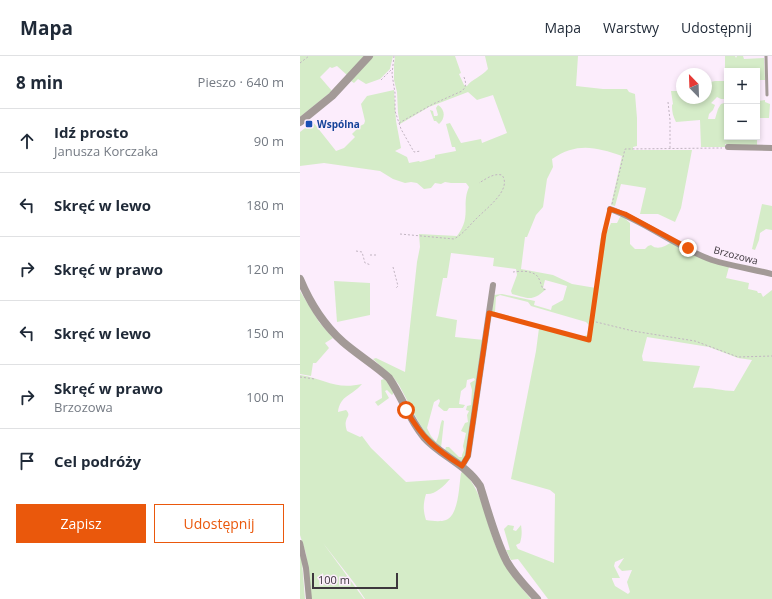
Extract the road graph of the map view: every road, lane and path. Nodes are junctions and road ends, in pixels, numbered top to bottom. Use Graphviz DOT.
graph roads {
  1 [pos="309,56"];
  2 [pos="369,56"];
  3 [pos="394,56"];
  4 [pos="766,56"];
  5 [pos="300,63"];
  6 [pos="392,69"];
  7 [pos="464,77"];
  8 [pos="381,80"];
  9 [pos="768,95"];
  10 [pos="668,102"];
  11 [pos="300,122"];
  12 [pos="399,124"];
  13 [pos="670,148"];
  14 [pos="728,148"];
  15 [pos="772,148"];
  16 [pos="421,151"];
  17 [pos="479,183"];
  18 [pos="610,209"];
  19 [pos="400,234"];
  20 [pos="356,251"];
  21 [pos="370,255"];
  22 [pos="376,255"];
  23 [pos="370,265"];
  24 [pos="393,267"];
  25 [pos="513,272"];
  26 [pos="772,274"];
  27 [pos="300,279"];
  28 [pos="492,285"];
  29 [pos="395,289"];
  30 [pos="547,290"];
  31 [pos="489,313"];
  32 [pos="592,321"];
  33 [pos="772,356"];
  34 [pos="300,377"];
  35 [pos="315,379"];
  36 [pos="462,466"];
  37 [pos="300,543"];
  38 [pos="309,599"];
  39 [pos="537,599"];
  1 -- 5 [label="path"];
  2 -- 11 [label="street"];
  3 -- 6 [label="path"];
  4 -- 9 [label="lane"];
  6 -- 8 [label="path"];
  6 -- 12 [label="path"];
  7 -- 12 [label="path"];
  10 -- 13 [label="path"];
  12 -- 16 [label="path"];
  13 -- 14 [label="path"];
  13 -- 18 [label="path"];
  14 -- 15 [label="street"];
  17 -- 19 [label="path"];
  18 -- 26 [label="street, Brzozowa"];
  18 -- 32 [label="path"];
  20 -- 23 [label="path"];
  21 -- 22 [label="path"];
  24 -- 29 [label="path"];
  25 -- 30 [label="path"];
  27 -- 36 [label="street"];
  28 -- 31 [label="street"];
  31 -- 32 [label="path"];
  31 -- 36 [label="street"];
  32 -- 33 [label="path"];
  34 -- 35 [label="path"];
  36 -- 39 [label="street"];
  37 -- 38 [label="street"];
}
